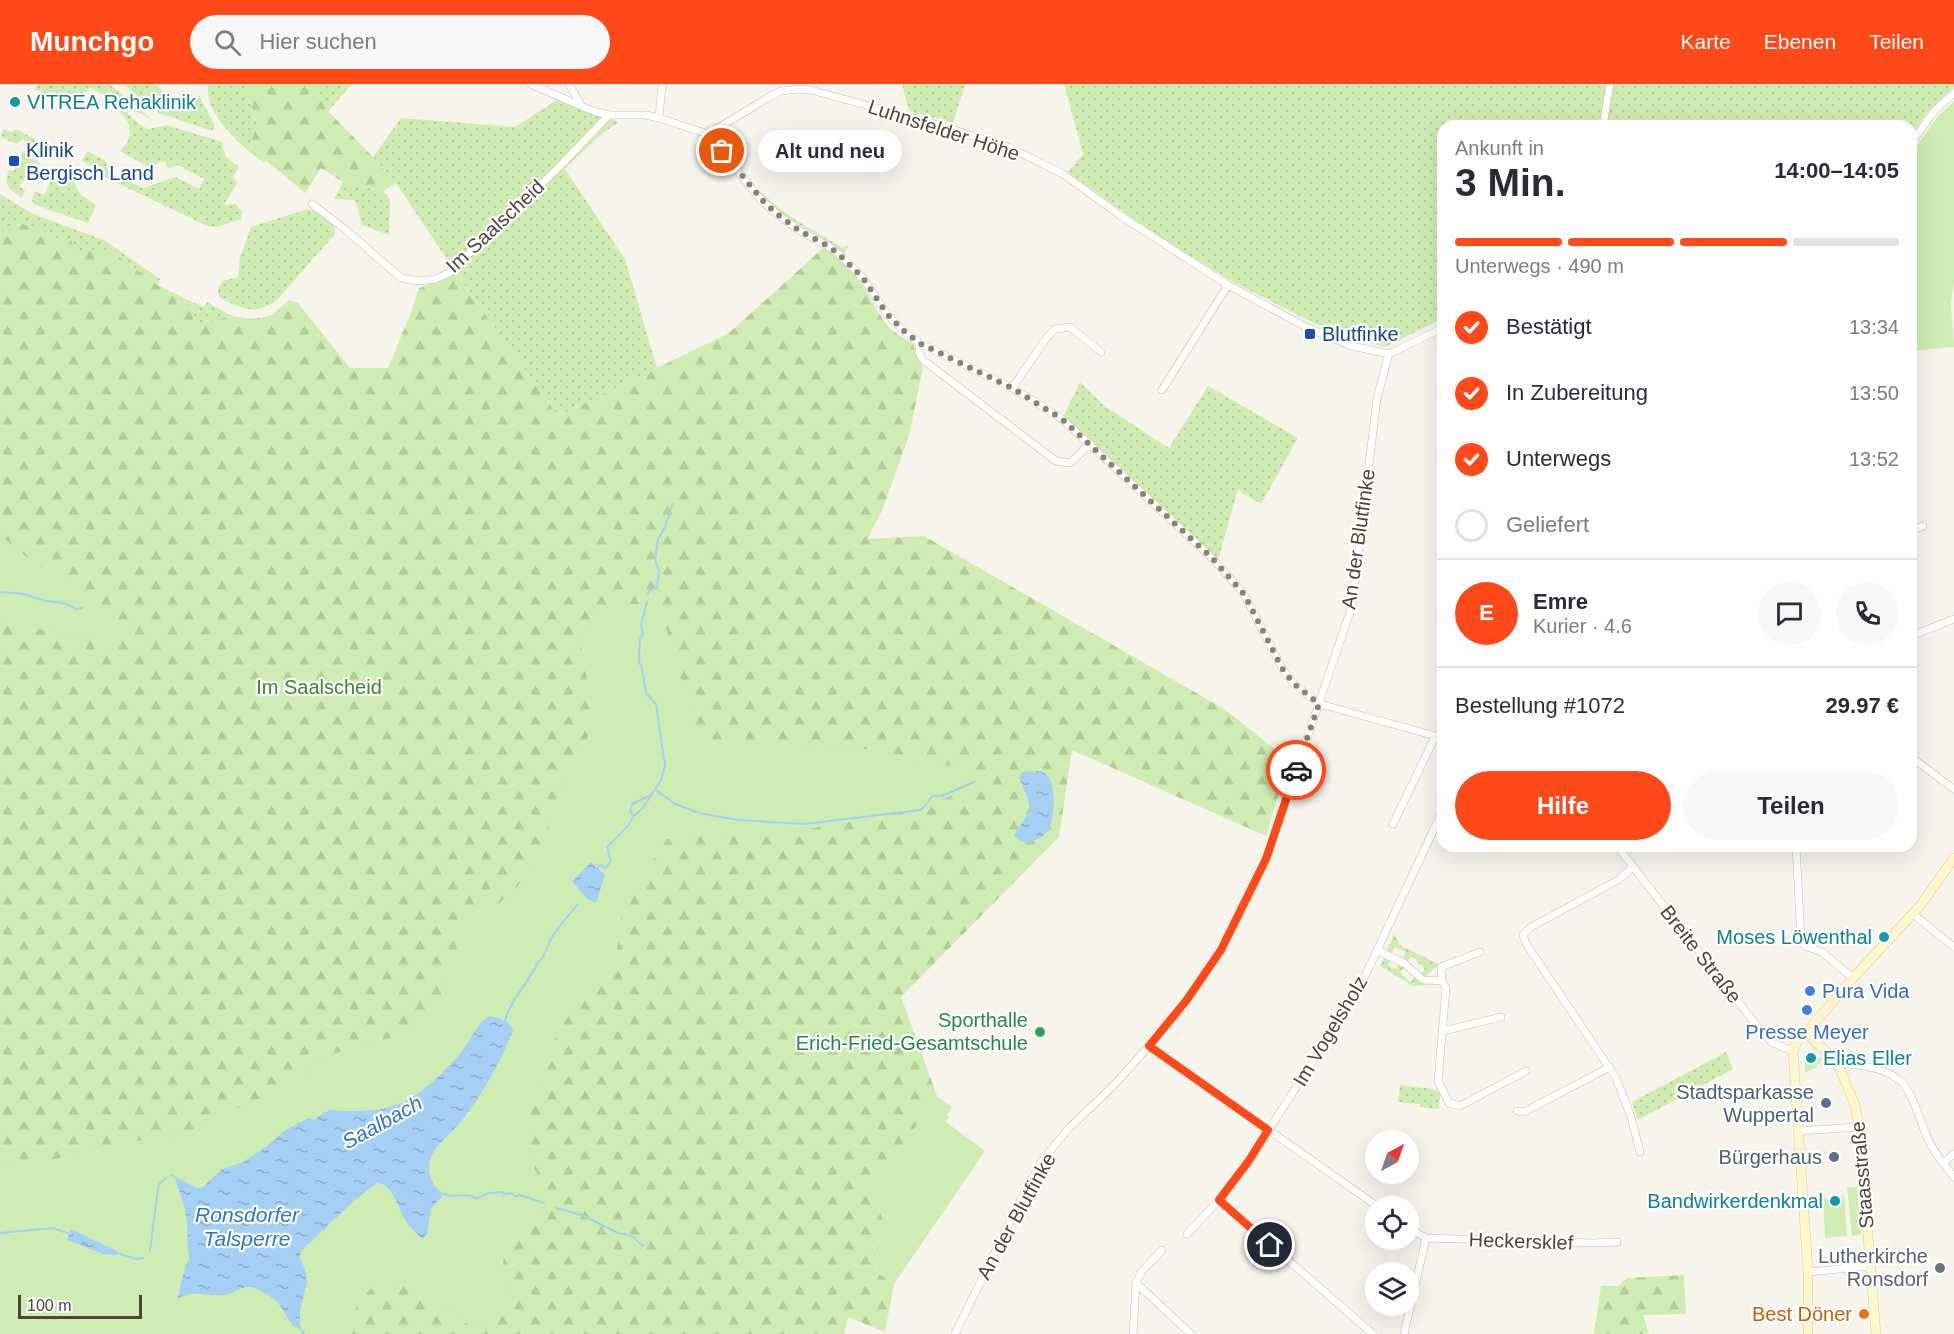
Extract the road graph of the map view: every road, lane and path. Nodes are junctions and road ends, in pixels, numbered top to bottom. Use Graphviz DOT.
graph roads {
  1 [pos="530,84"];
  2 [pos="569,84"];
  3 [pos="662,84"];
  4 [pos="1610,84"];
  5 [pos="1954,93"];
  6 [pos="582,106"];
  7 [pos="609,115"];
  8 [pos="659,118"];
  9 [pos="1604,120"];
  10 [pos="708,134"];
  11 [pos="1917,135"];
  12 [pos="312,204"];
  13 [pos="1228,285"];
  14 [pos="1437,331"];
  15 [pos="919,343"];
  16 [pos="1101,352"];
  17 [pos="1389,354"];
  18 [pos="1012,388"];
  19 [pos="1162,390"];
  20 [pos="1090,444"];
  21 [pos="1923,526"];
  22 [pos="1917,528"];
  23 [pos="1954,619"];
  24 [pos="1917,634"];
  25 [pos="1319,704"];
  26 [pos="1435,736"];
  27 [pos="1917,761"];
  28 [pos="1954,789"];
  29 [pos="1437,823"];
  30 [pos="1393,824"];
  31 [pos="1622,852"];
  32 [pos="1796,852"];
  33 [pos="1954,858"];
  34 [pos="1633,867"];
  35 [pos="1913,914"];
  36 [pos="1954,947"];
  37 [pos="1377,950"];
  38 [pos="1480,952"];
  39 [pos="1853,978"];
  40 [pos="1442,981"];
  41 [pos="1501,1017"];
  42 [pos="1443,1031"];
  43 [pos="1806,1033"];
  44 [pos="1149,1046"];
  45 [pos="1793,1051"];
  46 [pos="1837,1062"];
  47 [pos="1610,1067"];
  48 [pos="1526,1071"];
  49 [pos="1517,1111"];
  50 [pos="1859,1127"];
  51 [pos="1268,1130"];
  52 [pos="1798,1131"];
  53 [pos="1640,1152"];
  54 [pos="1954,1154"];
  55 [pos="1943,1163"];
  56 [pos="1954,1177"];
  57 [pos="1365,1198"];
  58 [pos="1219,1200"];
  59 [pos="1187,1234"];
  60 [pos="1419,1234"];
  61 [pos="1426,1238"];
  62 [pos="1617,1242"];
  63 [pos="1162,1250"];
  64 [pos="1871,1266"];
  65 [pos="1808,1272"];
  66 [pos="1136,1283"];
  67 [pos="955,1334"];
  68 [pos="1132,1334"];
  69 [pos="1191,1334"];
  70 [pos="1373,1334"];
  71 [pos="1404,1334"];
  72 [pos="1808,1334"];
  73 [pos="1876,1334"];
  1 -- 6 [label="street"];
  2 -- 6 [label="street"];
  3 -- 8 [label="street"];
  4 -- 9 [label="street"];
  5 -- 11 [label="street"];
  6 -- 7 [label="street"];
  7 -- 8 [label="street"];
  7 -- 12 [label="street, Im Saalscheid"];
  8 -- 10 [label="street"];
  10 -- 13 [label="street, Luhnsfelder Höhe"];
  10 -- 15 [label="street"];
  13 -- 17 [label="street, Luhnsfelder Höhe"];
  13 -- 19 [label="street"];
  14 -- 17 [label="street"];
  15 -- 18 [label="street"];
  15 -- 20 [label="street"];
  16 -- 18 [label="street"];
  17 -- 25 [label="street, An der Blutfinke"];
  18 -- 20 [label="street"];
  20 -- 25 [label="street"];
  21 -- 22 [label="street"];
  23 -- 24 [label="street"];
  25 -- 26 [label="street"];
  25 -- 44 [label="street, An der Blutfinke"];
  26 -- 30 [label="street"];
  27 -- 28 [label="street"];
  29 -- 37 [label="street, Im Vogelsholz"];
  31 -- 34 [label="street, Breite Straße"];
  32 -- 39 [label="street"];
  33 -- 35 [label="main road"];
  34 -- 45 [label="street, Breite Straße"];
  34 -- 47 [label="street"];
  35 -- 36 [label="street"];
  35 -- 39 [label="main road"];
  37 -- 40 [label="street"];
  37 -- 51 [label="street, Im Vogelsholz"];
  38 -- 40 [label="street"];
  39 -- 43 [label="main road"];
  40 -- 42 [label="street"];
  41 -- 42 [label="street"];
  42 -- 48 [label="street"];
  43 -- 45 [label="main road"];
  43 -- 46 [label="main road, Staasstraße"];
  44 -- 51 [label="street"];
  44 -- 67 [label="street, An der Blutfinke"];
  45 -- 52 [label="main road"];
  46 -- 50 [label="main road, Staasstraße"];
  46 -- 55 [label="street"];
  47 -- 49 [label="street"];
  47 -- 53 [label="street"];
  50 -- 52 [label="street"];
  50 -- 64 [label="main road, Staasstraße"];
  51 -- 57 [label="street"];
  51 -- 58 [label="street, Im Vogelsholz"];
  52 -- 65 [label="main road"];
  54 -- 55 [label="street"];
  55 -- 56 [label="street"];
  58 -- 59 [label="street, Im Vogelsholz"];
  58 -- 70 [label="street"];
  60 -- 61 [label="street, Heckersklef"];
  61 -- 62 [label="street, Heckersklef"];
  61 -- 71 [label="street"];
  63 -- 66 [label="street"];
  64 -- 65 [label="street"];
  64 -- 73 [label="main road, Staasstraße"];
  65 -- 72 [label="main road"];
  66 -- 68 [label="street"];
  66 -- 69 [label="street"];
}
